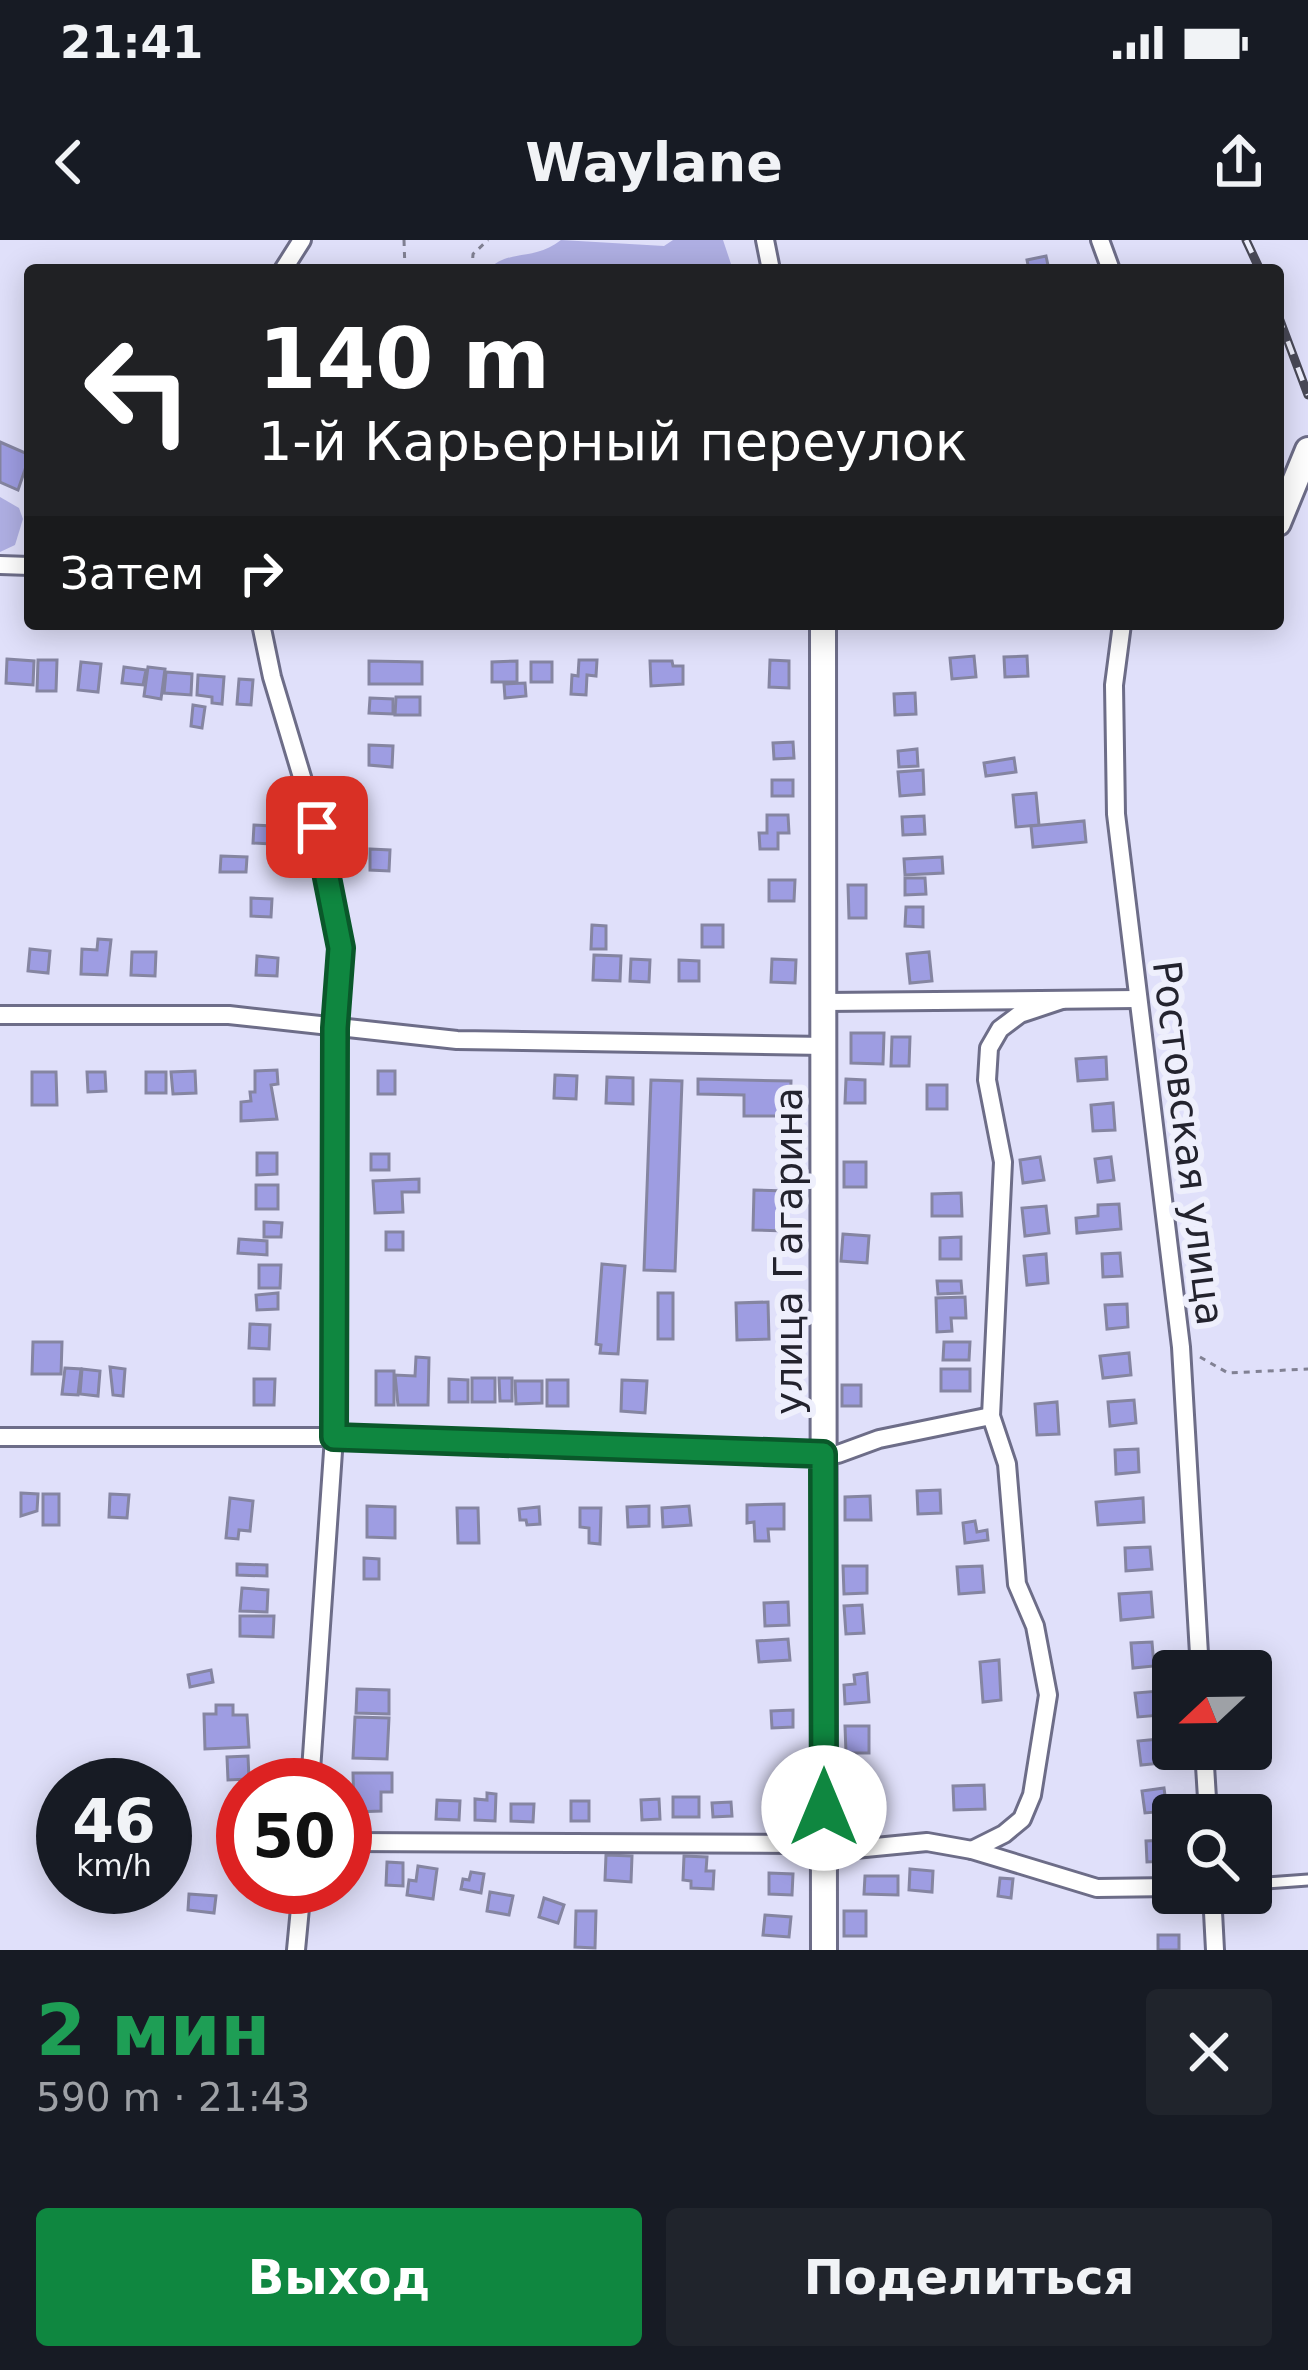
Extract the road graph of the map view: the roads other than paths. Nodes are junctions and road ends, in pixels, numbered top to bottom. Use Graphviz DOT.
graph roads {
  1 [pos="1308,450"];
  2 [pos="1284,512"];
  3 [pos="262,630"];
  4 [pos="823,630"];
  5 [pos="1122,630"];
  6 [pos="1137,999"];
  7 [pos="1062,1000"];
  8 [pos="825,1002"];
  9 [pos="0,1015"];
  10 [pos="335,1028"];
  11 [pos="825,1046"];
  12 [pos="992,1416"];
  13 [pos="0,1437"];
  14 [pos="334,1437"];
  15 [pos="823,1454"];
  16 [pos="1199,1650"];
  17 [pos="312,1758"];
  18 [pos="372,1842"];
  19 [pos="972,1850"];
  20 [pos="824,1852"];
  21 [pos="1308,1880"];
  22 [pos="1272,1883"];
  23 [pos="1152,1887"];
  24 [pos="299,1914"];
  25 [pos="1213,1914"];
  26 [pos="296,1950"];
  27 [pos="824,1950"];
  28 [pos="1215,1950"];
  1 -- 2 [label="main road"];
  3 -- 10 [label="street"];
  4 -- 8 [label="main road, улица Гагарина"];
  5 -- 6 [label="street, Ростовская улица"];
  6 -- 7 [label="street"];
  6 -- 16 [label="street, Ростовская улица"];
  7 -- 8 [label="street"];
  7 -- 12 [label="street"];
  8 -- 11 [label="main road, улица Гагарина"];
  9 -- 10 [label="street"];
  10 -- 11 [label="street"];
  10 -- 14 [label="street"];
  11 -- 15 [label="main road, улица Гагарина"];
  12 -- 15 [label="street"];
  12 -- 19 [label="street"];
  13 -- 14 [label="street"];
  14 -- 15 [label="street"];
  14 -- 17 [label="street"];
  15 -- 20 [label="main road, улица Гагарина"];
  18 -- 20 [label="street"];
  19 -- 20 [label="street"];
  19 -- 23 [label="street"];
  20 -- 27 [label="main road, улица Гагарина"];
  21 -- 22 [label="lane"];
  24 -- 26 [label="street"];
  25 -- 28 [label="street"];
}
